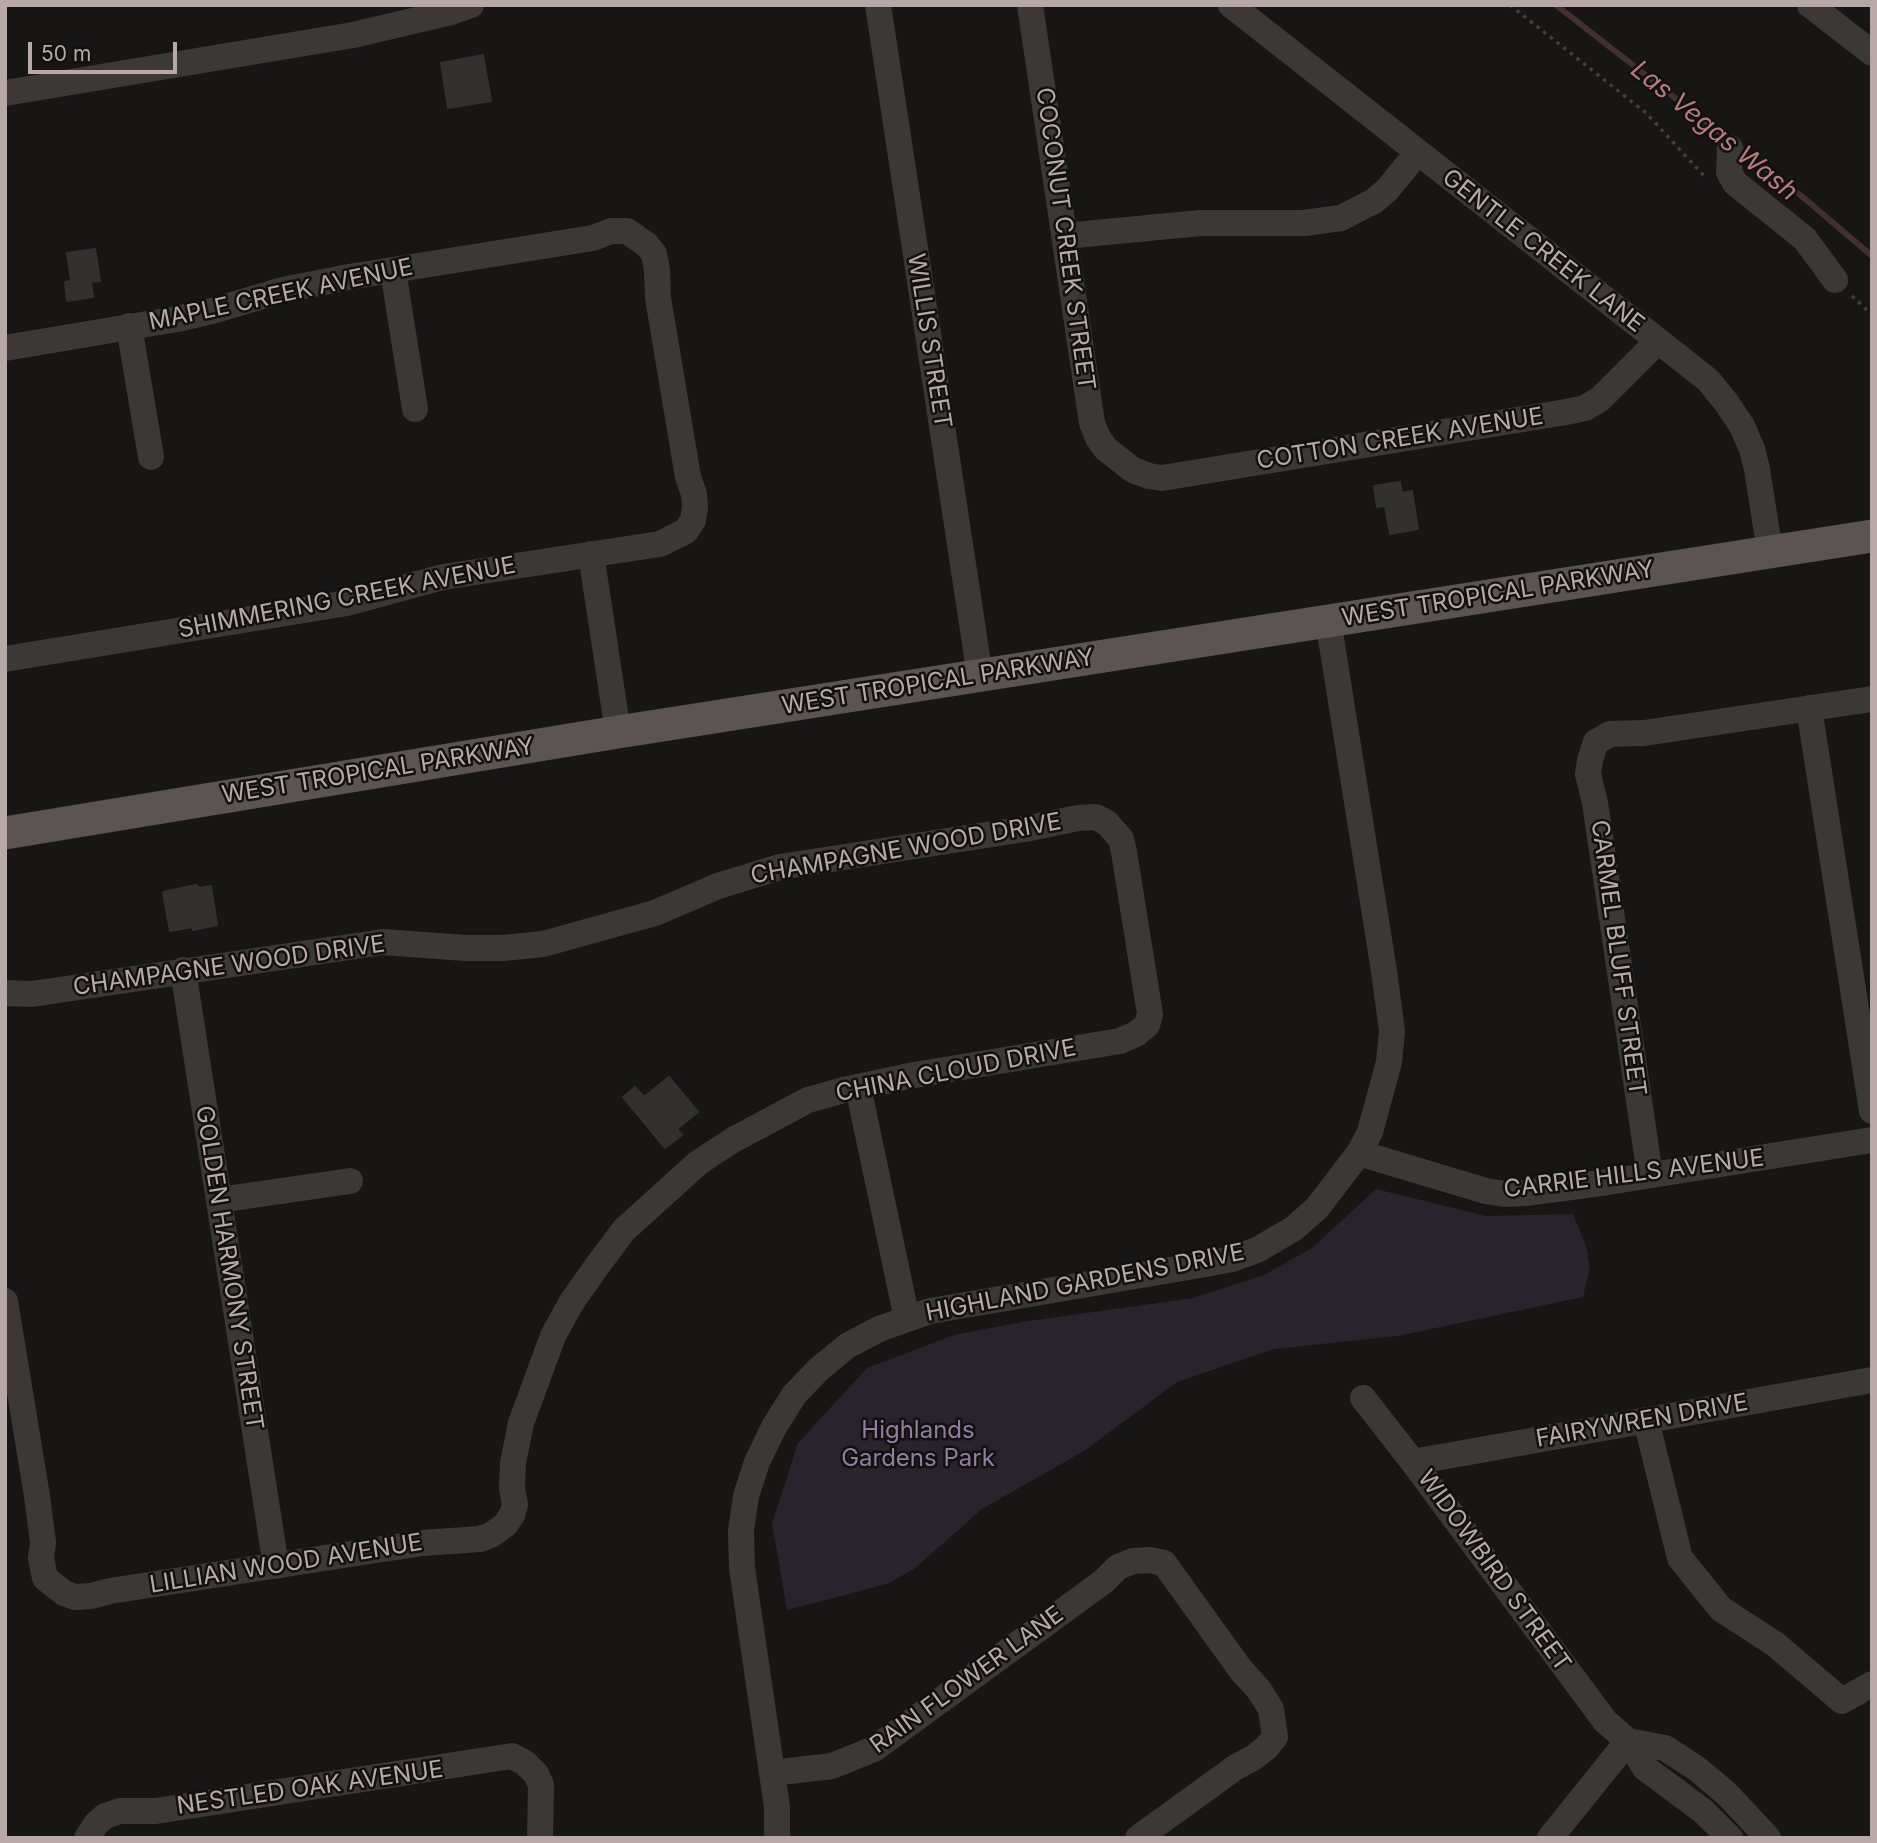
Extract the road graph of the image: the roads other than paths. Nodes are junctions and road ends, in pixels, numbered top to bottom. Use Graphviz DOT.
graph roads {
  1 [pos="471,5"];
  2 [pos="878,5"];
  3 [pos="1030,5"];
  4 [pos="1231,5"];
  5 [pos="1810,5"];
  6 [pos="1872,53"];
  7 [pos="5,93"];
  8 [pos="1730,148"];
  9 [pos="1418,152"];
  10 [pos="1065,236"];
  11 [pos="393,270"];
  12 [pos="1835,280"];
  13 [pos="129,326"];
  14 [pos="1658,341"];
  15 [pos="5,348"];
  16 [pos="415,409"];
  17 [pos="151,457"];
  18 [pos="1121,462"];
  19 [pos="686,531"];
  20 [pos="1872,536"];
  21 [pos="1770,552"];
  22 [pos="591,554"];
  23 [pos="1328,620"];
  24 [pos="5,659"];
  25 [pos="980,676"];
  26 [pos="1872,699"];
  27 [pos="1809,708"];
  28 [pos="618,732"];
  29 [pos="5,833"];
  30 [pos="183,970"];
  31 [pos="5,993"];
  32 [pos="1147,1025"];
  33 [pos="858,1087"];
  34 [pos="1872,1111"];
  35 [pos="1872,1140"];
  36 [pos="1359,1153"];
  37 [pos="1650,1175"];
  38 [pos="350,1181"];
  39 [pos="219,1200"];
  40 [pos="5,1301"];
  41 [pos="907,1319"];
  42 [pos="1872,1380"];
  43 [pos="1363,1398"];
  44 [pos="1646,1420"];
  45 [pos="1413,1462"];
  46 [pos="505,1525"];
  47 [pos="276,1566"];
  48 [pos="1872,1684"];
  49 [pos="1628,1741"];
  50 [pos="772,1773"];
  51 [pos="92,1831"];
  52 [pos="540,1838"];
  53 [pos="777,1838"];
  54 [pos="1138,1838"];
  55 [pos="1550,1838"];
  56 [pos="1730,1838"];
  57 [pos="1769,1838"];
  1 -- 7 [label="street"];
  2 -- 25 [label="street, WILLIS STREET"];
  3 -- 10 [label="street, COCONUT CREEK STREET"];
  4 -- 9 [label="street, GENTLE CREEK LANE"];
  5 -- 6 [label="street"];
  8 -- 12 [label="street"];
  9 -- 10 [label="street"];
  9 -- 14 [label="street, GENTLE CREEK LANE"];
  10 -- 18 [label="street, COCONUT CREEK STREET"];
  11 -- 13 [label="street, MAPLE CREEK AVENUE"];
  11 -- 16 [label="street"];
  11 -- 19 [label="street, MAPLE CREEK AVENUE"];
  13 -- 15 [label="street, MAPLE CREEK AVENUE"];
  13 -- 17 [label="street"];
  14 -- 18 [label="street, COTTON CREEK AVENUE"];
  14 -- 21 [label="street, GENTLE CREEK LANE"];
  19 -- 22 [label="street, SHIMMERING CREEK AVENUE"];
  20 -- 21 [label="main road, WEST TROPICAL PARKWAY"];
  21 -- 23 [label="main road, WEST TROPICAL PARKWAY"];
  22 -- 24 [label="street, SHIMMERING CREEK AVENUE"];
  22 -- 28 [label="street"];
  23 -- 25 [label="main road, WEST TROPICAL PARKWAY"];
  23 -- 36 [label="street, HIGHLAND GARDENS DRIVE"];
  25 -- 28 [label="main road, WEST TROPICAL PARKWAY"];
  26 -- 27 [label="street"];
  27 -- 34 [label="street"];
  27 -- 37 [label="street, CARMEL BLUFF STREET"];
  28 -- 29 [label="main road, WEST TROPICAL PARKWAY"];
  30 -- 31 [label="street, CHAMPAGNE WOOD DRIVE"];
  30 -- 32 [label="street, CHAMPAGNE WOOD DRIVE"];
  30 -- 39 [label="street, GOLDEN HARMONY STREET"];
  32 -- 33 [label="street, CHINA CLOUD DRIVE"];
  33 -- 41 [label="street"];
  33 -- 46 [label="street, CHINA CLOUD DRIVE"];
  35 -- 37 [label="street, CARRIE HILLS AVENUE"];
  36 -- 37 [label="street, CARRIE HILLS AVENUE"];
  36 -- 41 [label="street, HIGHLAND GARDENS DRIVE"];
  38 -- 39 [label="street"];
  39 -- 47 [label="street, GOLDEN HARMONY STREET"];
  40 -- 47 [label="street, LILLIAN WOOD AVENUE"];
  41 -- 50 [label="street, HIGHLAND GARDENS DRIVE"];
  42 -- 44 [label="street, FAIRYWREN DRIVE"];
  43 -- 45 [label="street, WIDOWBIRD STREET"];
  44 -- 45 [label="street, FAIRYWREN DRIVE"];
  44 -- 48 [label="street"];
  45 -- 49 [label="street, WIDOWBIRD STREET"];
  46 -- 47 [label="street, LILLIAN WOOD AVENUE"];
  49 -- 55 [label="street"];
  49 -- 56 [label="street, WIDOWBIRD STREET"];
  49 -- 57 [label="street"];
  50 -- 53 [label="street, HIGHLAND GARDENS DRIVE"];
  50 -- 54 [label="street, RAIN FLOWER LANE"];
  51 -- 52 [label="street, NESTLED OAK AVENUE"];
}
